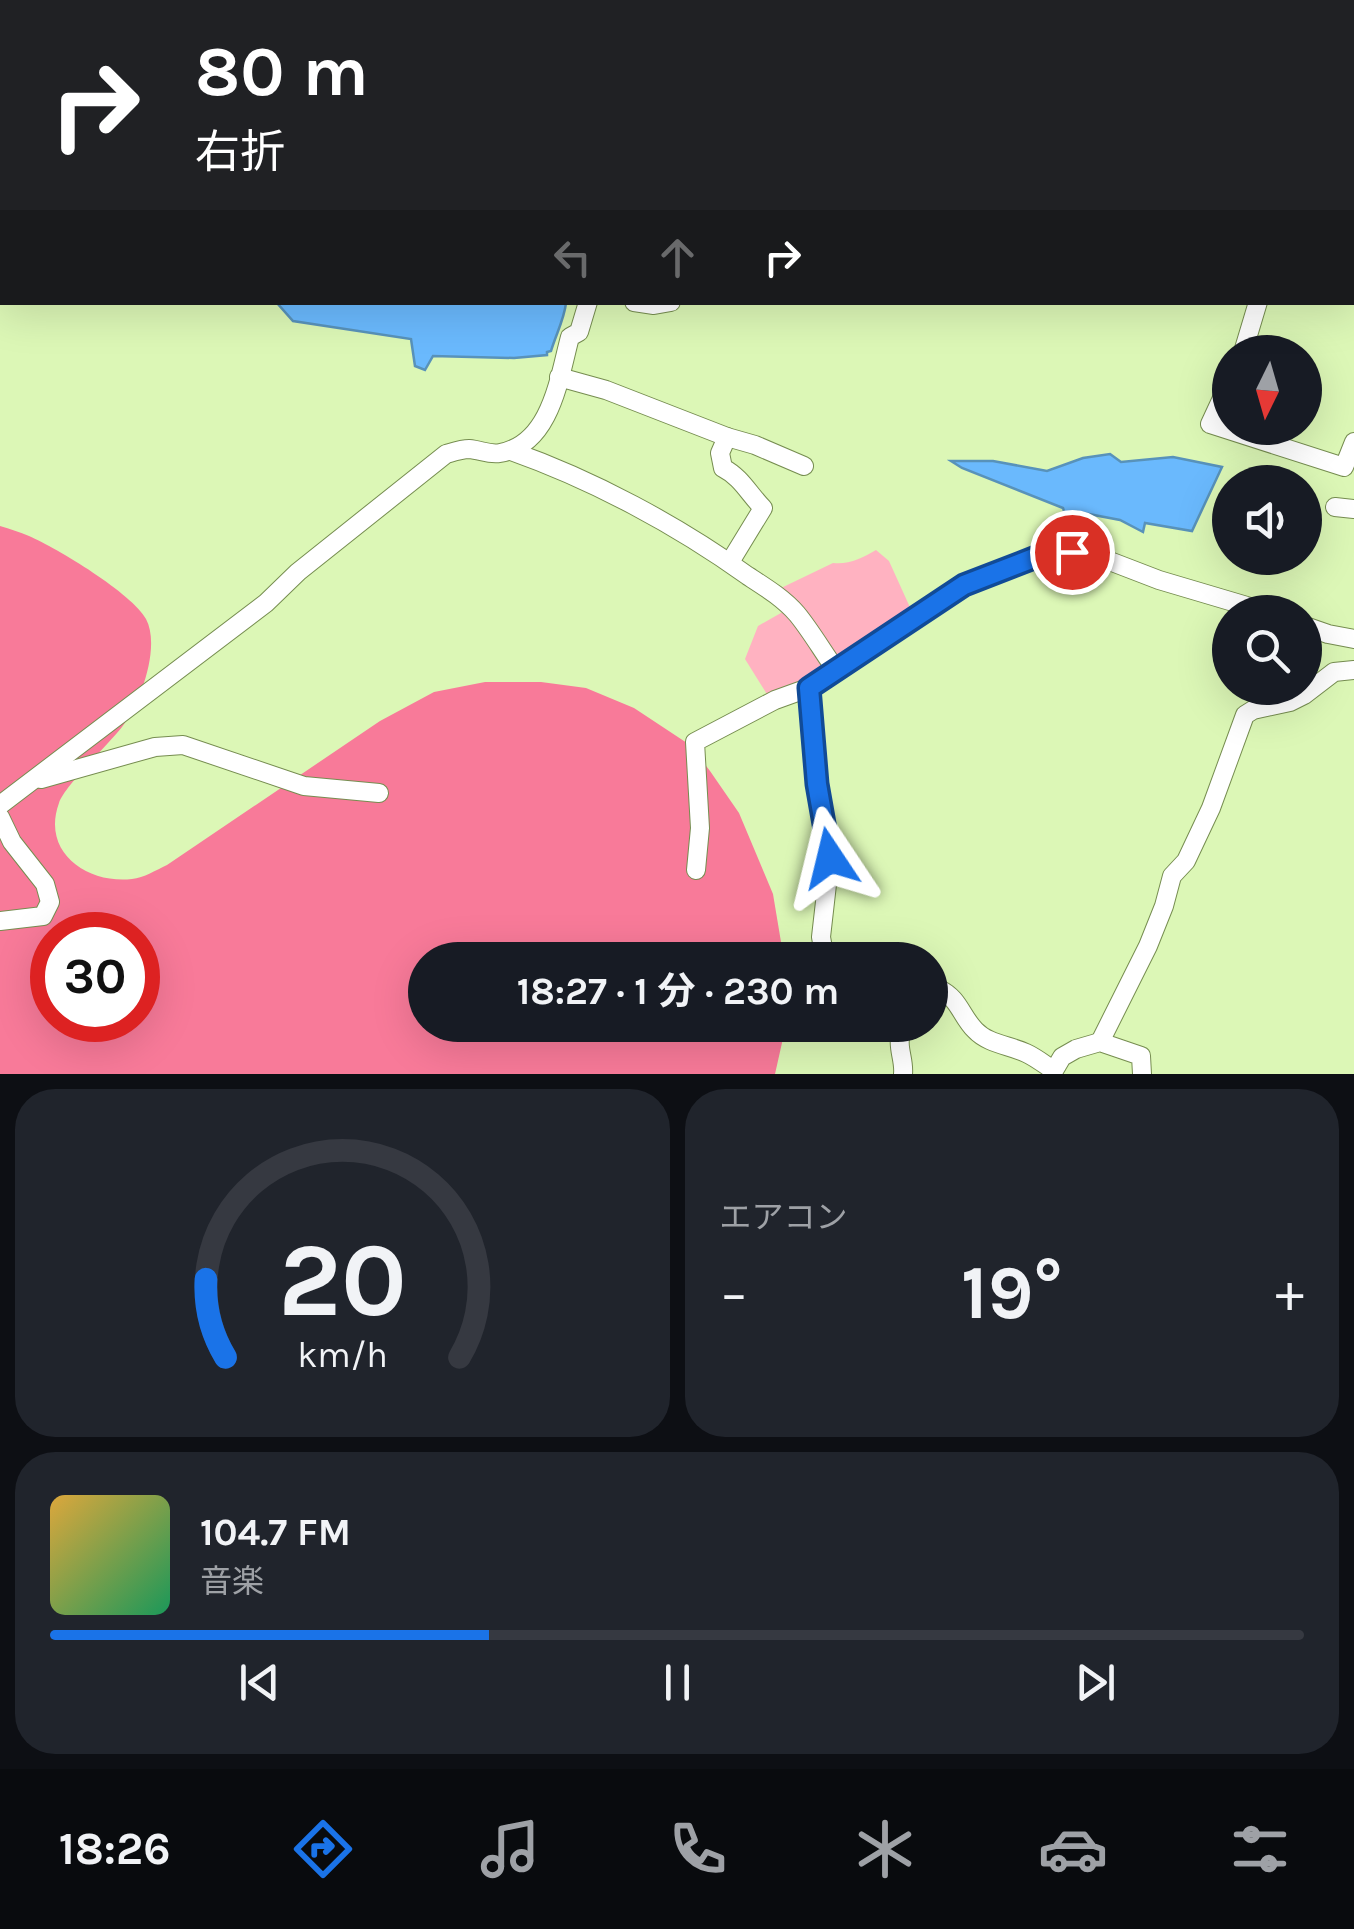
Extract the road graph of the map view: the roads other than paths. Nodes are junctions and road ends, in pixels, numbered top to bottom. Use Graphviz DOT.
graph roads {
  1 [pos="587,305"];
  2 [pos="1257,305"];
  3 [pos="1248,335"];
  4 [pos="559,378"];
  5 [pos="727,437"];
  6 [pos="1354,442"];
  7 [pos="1274,445"];
  8 [pos="511,451"];
  9 [pos="804,466"];
  10 [pos="730,562"];
  11 [pos="1212,596"];
  12 [pos="1322,632"];
  13 [pos="1354,639"];
  14 [pos="836,670"];
  15 [pos="1354,670"];
  16 [pos="809,688"];
  17 [pos="27,783"];
  18 [pos="379,793"];
  19 [pos="0,804"];
  20 [pos="0,817"];
  21 [pos="696,870"];
  22 [pos="0,920"];
  23 [pos="822,942"];
  24 [pos="948,993"];
  25 [pos="900,1042"];
  26 [pos="1100,1042"];
  27 [pos="1053,1072"];
  28 [pos="903,1074"];
  29 [pos="1142,1074"];
  1 -- 4 [label="street"];
  2 -- 3 [label="street"];
  4 -- 5 [label="street"];
  4 -- 8 [label="street"];
  5 -- 9 [label="street"];
  5 -- 10 [label="street"];
  6 -- 7 [label="street"];
  8 -- 10 [label="street"];
  8 -- 17 [label="street"];
  10 -- 14 [label="street"];
  11 -- 14 [label="street"];
  12 -- 13 [label="street"];
  14 -- 16 [label="street"];
  15 -- 26 [label="street"];
  16 -- 21 [label="street"];
  16 -- 23 [label="street"];
  17 -- 18 [label="street"];
  17 -- 19 [label="street"];
  20 -- 22 [label="street"];
  24 -- 27 [label="street"];
  25 -- 28 [label="street"];
  26 -- 27 [label="street"];
  26 -- 29 [label="street"];
}
